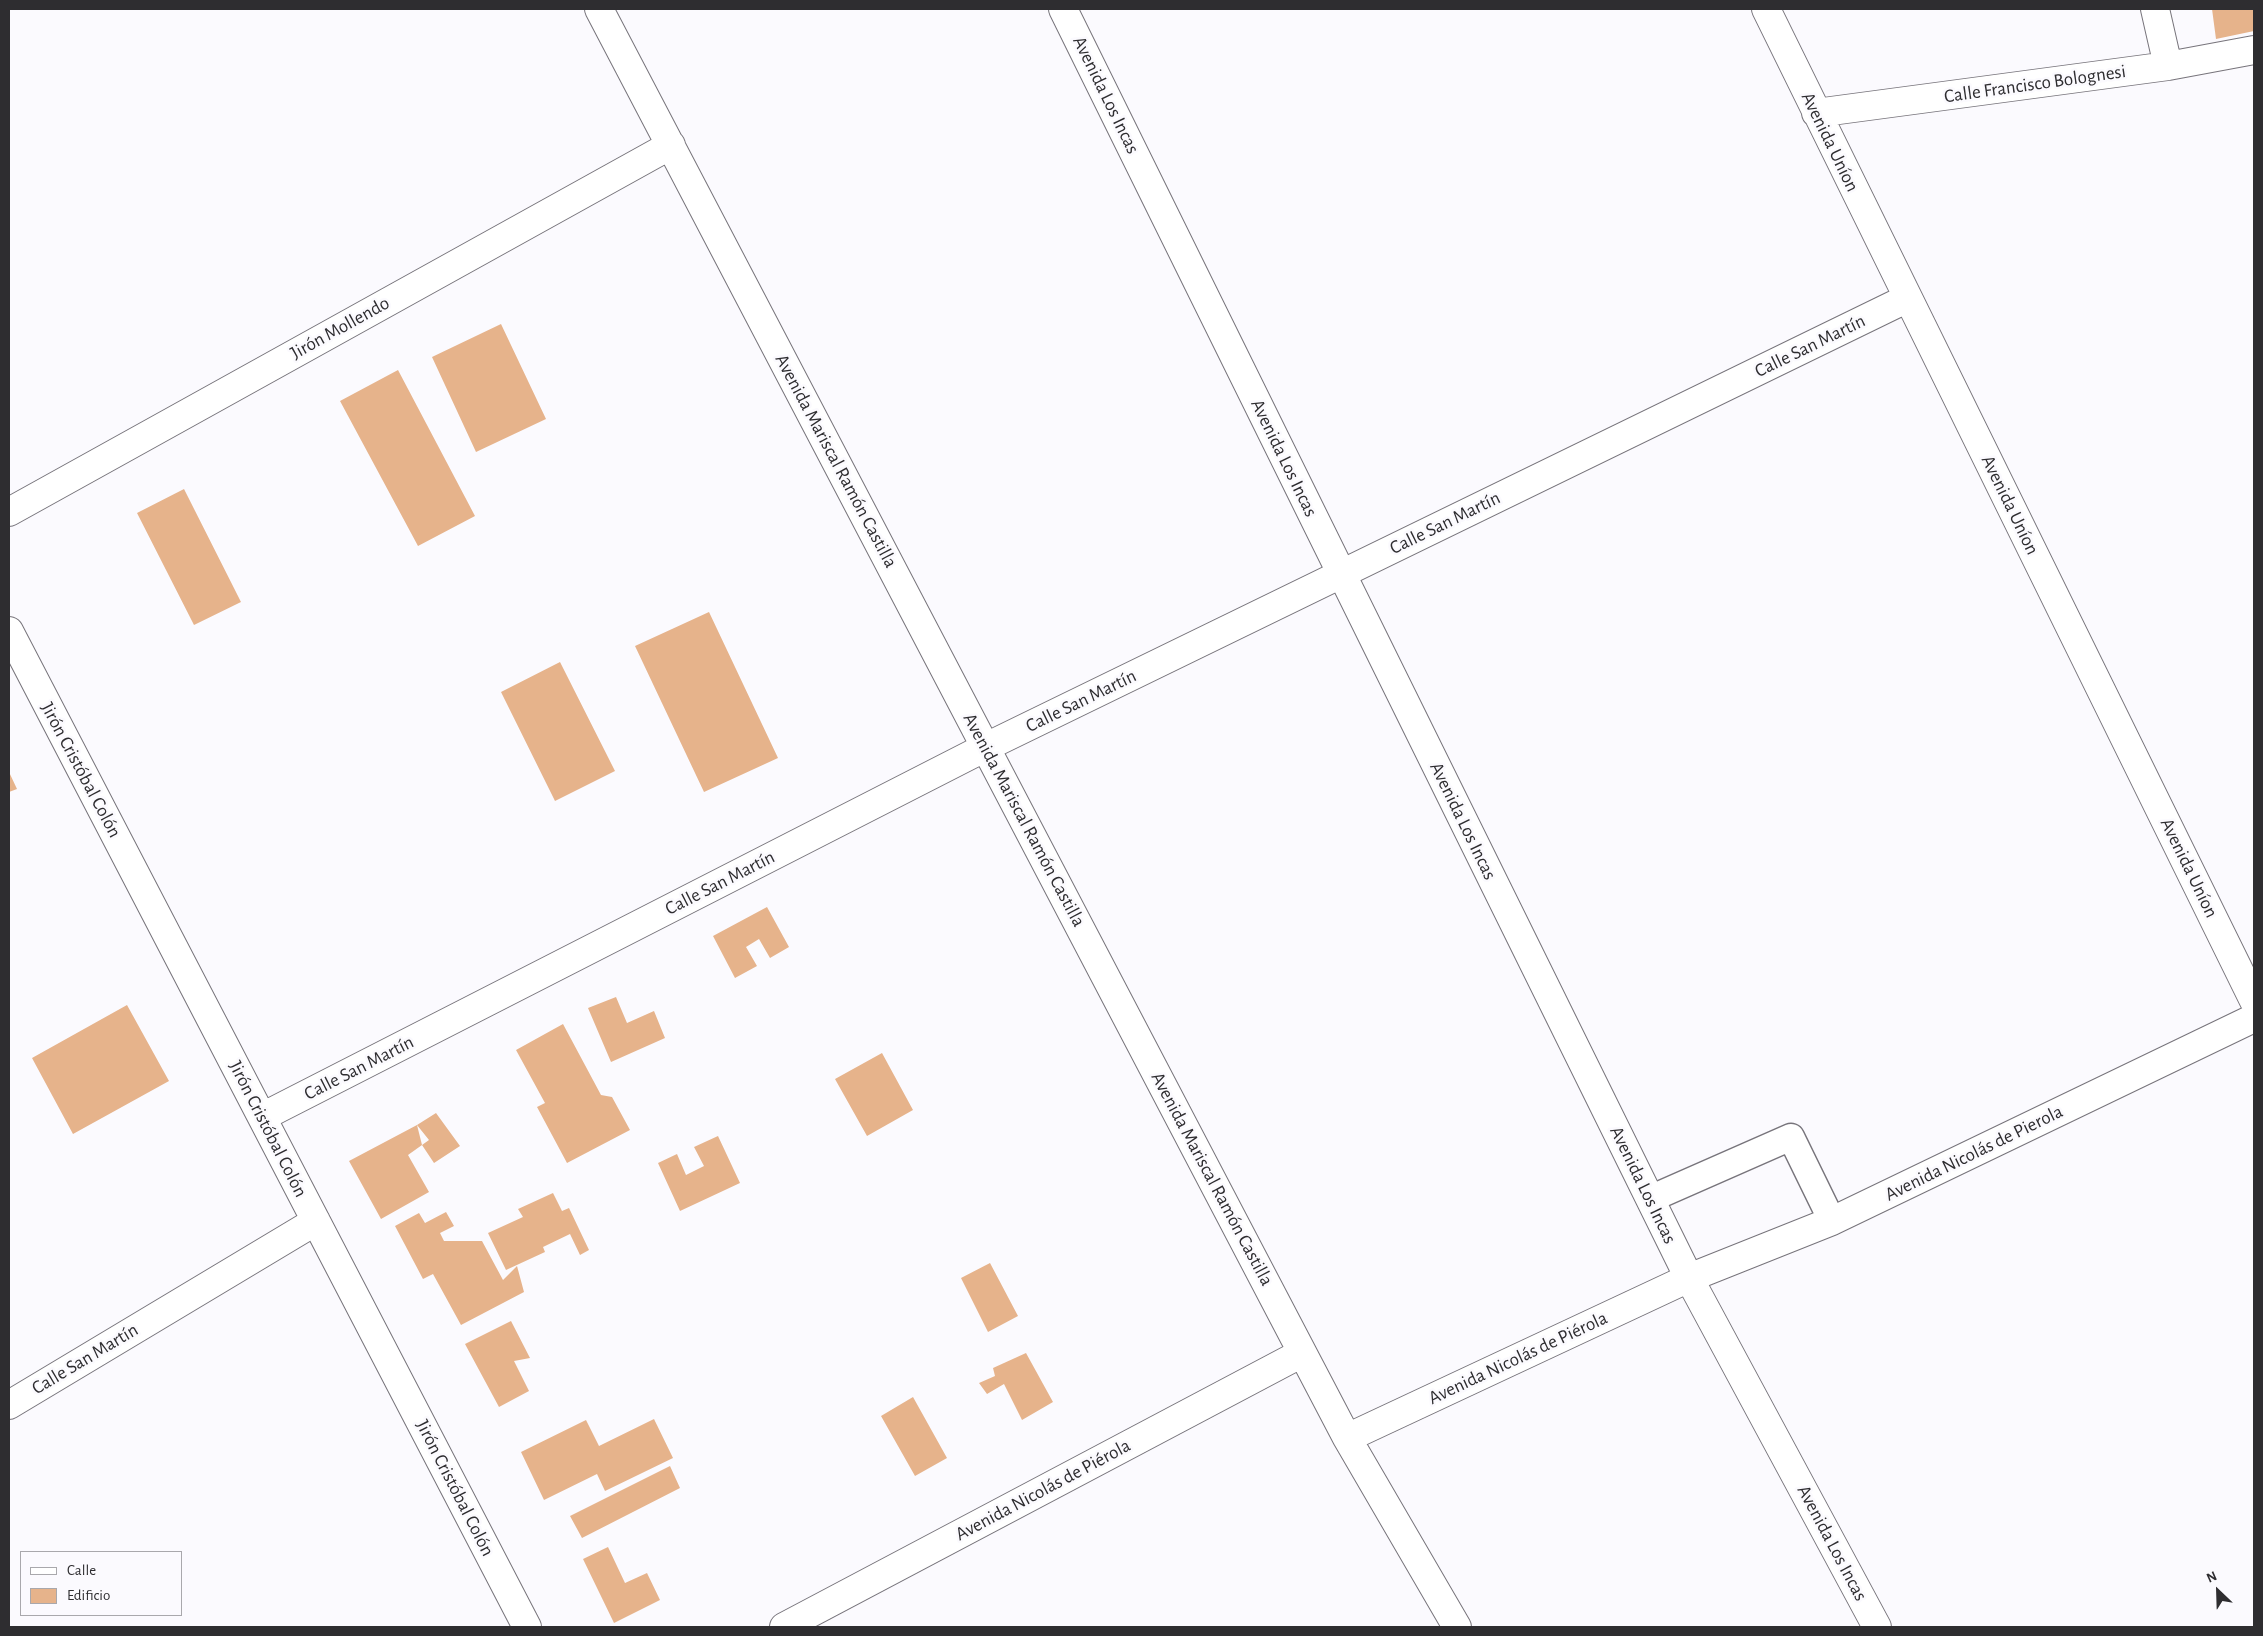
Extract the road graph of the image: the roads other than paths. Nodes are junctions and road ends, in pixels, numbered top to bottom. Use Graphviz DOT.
graph roads {
  1 [pos="599,9"];
  2 [pos="1063,9"];
  3 [pos="1766,9"];
  4 [pos="2155,9"];
  5 [pos="2254,50"];
  6 [pos="2168,66"];
  7 [pos="1816,113"];
  8 [pos="671,145"];
  9 [pos="1908,298"];
  10 [pos="9,512"];
  11 [pos="1341,574"];
  12 [pos="9,631"];
  13 [pos="986,747"];
  14 [pos="2254,1001"];
  15 [pos="2254,1018"];
  16 [pos="262,1117"];
  17 [pos="1650,1199"];
  18 [pos="316,1221"];
  19 [pos="1832,1221"];
  20 [pos="1689,1278"];
  21 [pos="1302,1353"];
  22 [pos="9,1405"];
  23 [pos="1347,1438"];
  24 [pos="527,1627"];
  25 [pos="784,1627"];
  26 [pos="1456,1627"];
  27 [pos="1877,1627"];
  1 -- 8 [label="street, Avenida Mariscal Ramón Castilla"];
  2 -- 11 [label="street, Avenida Los Incas"];
  3 -- 7 [label="street, Avenida Uníon"];
  4 -- 6 [label="street"];
  5 -- 6 [label="street, Calle Francisco Bolognesi"];
  6 -- 7 [label="street, Calle Francisco Bolognesi"];
  7 -- 9 [label="street, Avenida Uníon"];
  8 -- 10 [label="street, Jirón Mollendo"];
  8 -- 13 [label="street, Avenida Mariscal Ramón Castilla"];
  9 -- 11 [label="street, Calle San Martín"];
  9 -- 14 [label="street, Avenida Uníon"];
  11 -- 13 [label="street, Calle San Martín"];
  11 -- 17 [label="street, Avenida Los Incas"];
  12 -- 16 [label="street, Jirón Cristóbal Colón"];
  13 -- 16 [label="street, Calle San Martín"];
  13 -- 21 [label="street, Avenida Mariscal Ramón Castilla"];
  15 -- 19 [label="street, Avenida Nicolás de Pierola"];
  16 -- 18 [label="street, Jirón Cristóbal Colón"];
  17 -- 19 [label="lane"];
  17 -- 20 [label="street, Avenida Los Incas"];
  18 -- 22 [label="street, Calle San Martín"];
  18 -- 24 [label="street, Jirón Cristóbal Colón"];
  19 -- 20 [label="street, Avenida Nicolás de Pierola"];
  20 -- 23 [label="street, Avenida Nicolás de Piérola"];
  20 -- 27 [label="street, Avenida Los Incas"];
  21 -- 23 [label="street, Avenida Mariscal Ramón Castilla"];
  21 -- 25 [label="street, Avenida Nicolás de Piérola"];
  23 -- 26 [label="street, Avenida Mariscal Ramón Castilla"];
}
